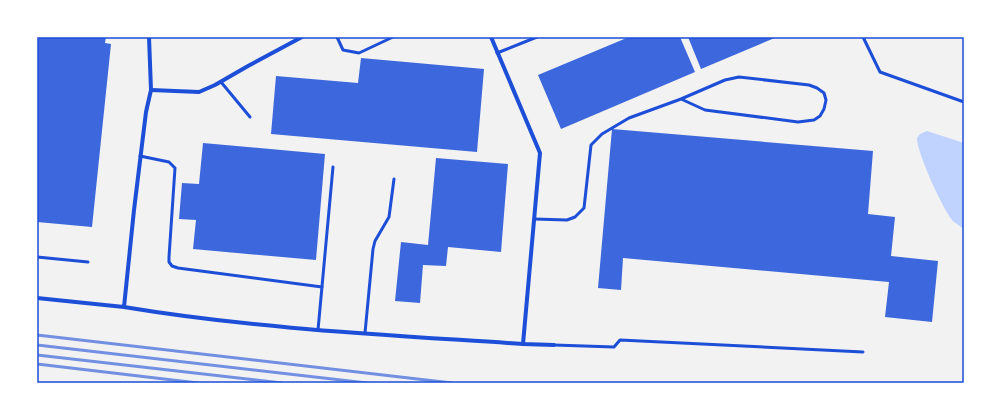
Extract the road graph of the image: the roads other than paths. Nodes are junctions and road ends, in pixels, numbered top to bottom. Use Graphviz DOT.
graph roads {
  1 [pos="149,37"];
  2 [pos="302,37"];
  3 [pos="337,37"];
  4 [pos="393,37"];
  5 [pos="491,37"];
  6 [pos="537,37"];
  7 [pos="863,37"];
  8 [pos="498,53"];
  9 [pos="221,82"];
  10 [pos="151,90"];
  11 [pos="681,99"];
  12 [pos="964,102"];
  13 [pos="250,117"];
  14 [pos="140,156"];
  15 [pos="333,166"];
  16 [pos="394,179"];
  17 [pos="534,218"];
  18 [pos="37,257"];
  19 [pos="88,262"];
  20 [pos="322,287"];
  21 [pos="37,298"];
  22 [pos="124,307"];
  23 [pos="318,330"];
  24 [pos="365,333"];
  25 [pos="523,344"];
  26 [pos="554,345"];
  27 [pos="864,352"];
  1 -- 10 [label="street"];
  2 -- 9 [label="street"];
  3 -- 4 [label="lane"];
  5 -- 8 [label="street"];
  6 -- 8 [label="lane"];
  7 -- 12 [label="lane"];
  8 -- 17 [label="street"];
  9 -- 10 [label="street"];
  9 -- 13 [label="lane"];
  10 -- 14 [label="street"];
  11 -- 11 [label="lane"];
  11 -- 17 [label="lane"];
  14 -- 20 [label="lane"];
  14 -- 22 [label="street"];
  15 -- 20 [label="lane"];
  16 -- 24 [label="lane"];
  17 -- 25 [label="street"];
  18 -- 19 [label="lane"];
  20 -- 23 [label="lane"];
  21 -- 22 [label="street"];
  22 -- 23 [label="street"];
  23 -- 24 [label="street"];
  24 -- 25 [label="street"];
  25 -- 26 [label="street"];
  26 -- 27 [label="lane"];
}
